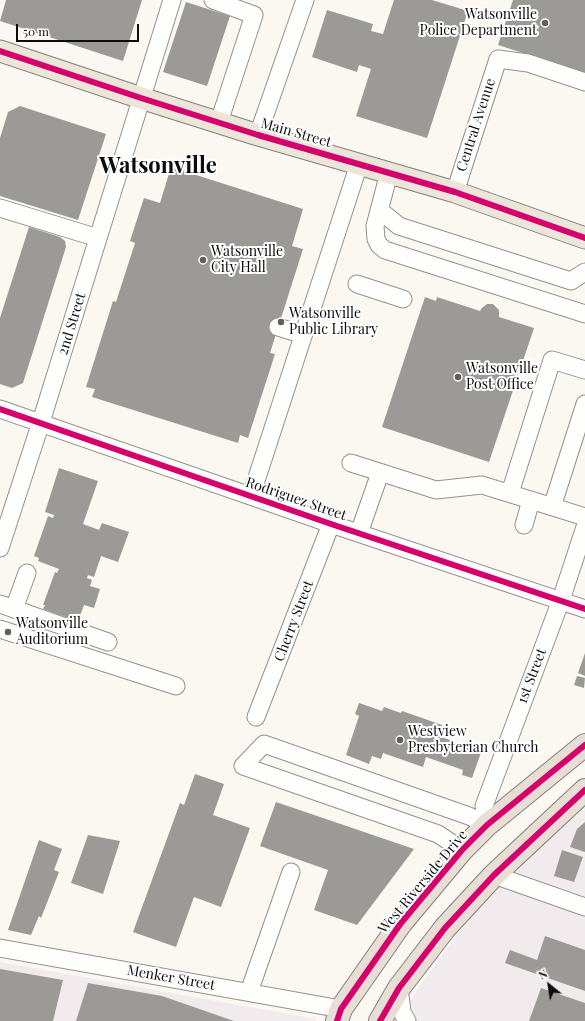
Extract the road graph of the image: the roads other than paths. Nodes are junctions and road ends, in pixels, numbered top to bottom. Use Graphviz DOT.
graph roads {
  1 [pos="172,0"];
  2 [pos="213,0"];
  3 [pos="304,0"];
  4 [pos="0,51"];
  5 [pos="585,82"];
  6 [pos="141,98"];
  7 [pos="219,122"];
  8 [pos="258,135"];
  9 [pos="359,164"];
  10 [pos="389,173"];
  11 [pos="455,192"];
  12 [pos="0,208"];
  13 [pos="379,210"];
  14 [pos="98,238"];
  15 [pos="585,238"];
  16 [pos="585,272"];
  17 [pos="357,284"];
  18 [pos="404,299"];
  19 [pos="585,314"];
  20 [pos="278,327"];
  21 [pos="303,335"];
  22 [pos="585,370"];
  23 [pos="585,404"];
  24 [pos="0,409"];
  25 [pos="41,422"];
  26 [pos="351,463"];
  27 [pos="380,473"];
  28 [pos="510,493"];
  29 [pos="251,496"];
  30 [pos="531,500"];
  31 [pos="552,507"];
  32 [pos="585,517"];
  33 [pos="331,524"];
  34 [pos="524,524"];
  35 [pos="585,527"];
  36 [pos="359,533"];
  37 [pos="0,548"];
  38 [pos="27,573"];
  39 [pos="561,600"];
  40 [pos="7,607"];
  41 [pos="585,609"];
  42 [pos="0,629"];
  43 [pos="108,642"];
  44 [pos="176,686"];
  45 [pos="256,717"];
  46 [pos="585,745"];
  47 [pos="585,790"];
  48 [pos="487,825"];
  49 [pos="462,850"];
  50 [pos="292,872"];
  51 [pos="494,875"];
  52 [pos="585,907"];
  53 [pos="0,948"];
  54 [pos="399,988"];
  55 [pos="249,992"];
  56 [pos="339,1015"];
  57 [pos="380,1021"];
  58 [pos="407,1021"];
  1 -- 6 [label="street, 2nd Street"];
  2 -- 7 [label="street"];
  3 -- 8 [label="street"];
  4 -- 6 [label="main road, Main Street"];
  5 -- 11 [label="street, Central Avenue"];
  6 -- 7 [label="main road, Main Street"];
  6 -- 14 [label="street, 2nd Street"];
  7 -- 8 [label="main road, Main Street"];
  8 -- 9 [label="main road, Main Street"];
  9 -- 10 [label="main road, Main Street"];
  9 -- 21 [label="street"];
  10 -- 11 [label="main road, Main Street"];
  10 -- 13 [label="street"];
  11 -- 15 [label="main road, Main Street"];
  12 -- 14 [label="street"];
  13 -- 16 [label="street"];
  13 -- 19 [label="street"];
  14 -- 25 [label="street, 2nd Street"];
  17 -- 18 [label="street"];
  20 -- 21 [label="street"];
  21 -- 29 [label="street"];
  22 -- 28 [label="street"];
  23 -- 31 [label="street"];
  24 -- 25 [label="street, Rodriguez Street"];
  25 -- 29 [label="street, Rodriguez Street"];
  25 -- 37 [label="street, 2nd Street"];
  26 -- 27 [label="street"];
  27 -- 28 [label="street"];
  27 -- 36 [label="street"];
  28 -- 30 [label="street"];
  29 -- 33 [label="street, Rodriguez Street"];
  30 -- 31 [label="street"];
  30 -- 34 [label="street"];
  31 -- 32 [label="street"];
  33 -- 36 [label="street, Rodriguez Street"];
  33 -- 45 [label="street, Cherry Street"];
  35 -- 39 [label="street, 1st Street"];
  36 -- 39 [label="street, Rodriguez Street"];
  38 -- 40 [label="street"];
  39 -- 41 [label="street, Rodriguez Street"];
  39 -- 48 [label="street, 1st Street"];
  40 -- 43 [label="street"];
  42 -- 44 [label="street"];
  46 -- 48 [label="highway, West Riverside Drive"];
  47 -- 51 [label="highway"];
  48 -- 49 [label="highway, West Riverside Drive"];
  48 -- 49 [label="street"];
  49 -- 56 [label="highway, West Riverside Drive"];
  50 -- 55 [label="street"];
  51 -- 52 [label="street"];
  51 -- 54 [label="highway"];
  53 -- 55 [label="street, Menker Street"];
  54 -- 57 [label="highway"];
  54 -- 58 [label="street"];
  55 -- 56 [label="street, Menker Street"];
}
